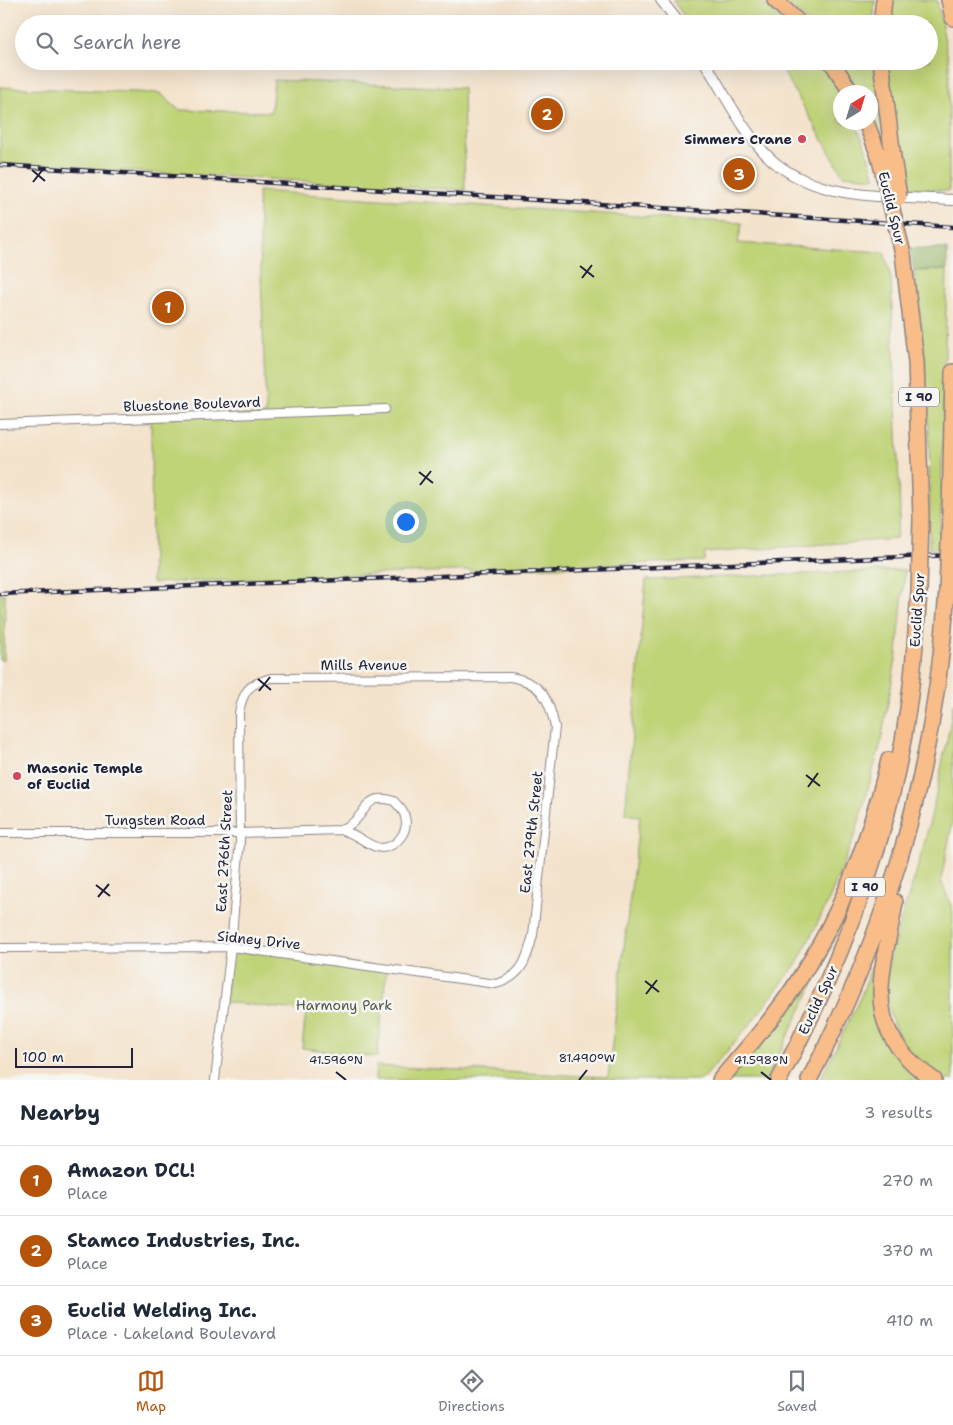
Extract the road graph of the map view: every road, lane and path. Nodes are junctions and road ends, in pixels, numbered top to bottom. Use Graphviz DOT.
graph roads {
  1 [pos="661,0"];
  2 [pos="775,0"];
  3 [pos="884,0"];
  4 [pos="949,0"];
  5 [pos="673,15"];
  6 [pos="791,15"];
  7 [pos="882,15"];
  8 [pos="953,18"];
  9 [pos="710,70"];
  10 [pos="837,70"];
  11 [pos="881,70"];
  12 [pos="846,85"];
  13 [pos="871,130"];
  14 [pos="886,157"];
  15 [pos="953,200"];
  16 [pos="953,372"];
  17 [pos="385,409"];
  18 [pos="0,424"];
  19 [pos="510,677"];
  20 [pos="911,681"];
  21 [pos="239,713"];
  22 [pos="340,830"];
  23 [pos="0,833"];
  24 [pos="240,833"];
  25 [pos="904,851"];
  26 [pos="231,947"];
  27 [pos="0,948"];
  28 [pos="484,980"];
  29 [pos="215,1080"];
  30 [pos="720,1080"];
  31 [pos="779,1080"];
  32 [pos="809,1080"];
  33 [pos="934,1080"];
  1 -- 5 [label="street"];
  2 -- 6 [label="highway"];
  3 -- 7 [label="highway"];
  4 -- 8 [label="highway"];
  9 -- 15 [label="street"];
  10 -- 12 [label="highway"];
  11 -- 14 [label="highway"];
  13 -- 14 [label="highway, Euclid Spur"];
  14 -- 20 [label="highway, Euclid Spur / I 90, bridge"];
  16 -- 25 [label="highway, Euclid Spur / I 90, bridge"];
  17 -- 18 [label="street, Bluestone Boulevard"];
  19 -- 21 [label="street, Mills Avenue"];
  19 -- 28 [label="street, East 279th Street"];
  20 -- 30 [label="highway"];
  20 -- 31 [label="highway, Euclid Spur / I 90"];
  21 -- 24 [label="street, East 276th Street"];
  22 -- 22 [label="street, Tungsten Road"];
  22 -- 24 [label="street, Tungsten Road"];
  23 -- 24 [label="street, Tungsten Road"];
  24 -- 26 [label="street, East 276th Street"];
  25 -- 32 [label="highway, Euclid Spur / I 90"];
  25 -- 33 [label="highway"];
  26 -- 27 [label="street, Sidney Drive"];
  26 -- 28 [label="street, Sidney Drive"];
  26 -- 29 [label="street, East 276th Street"];
}
